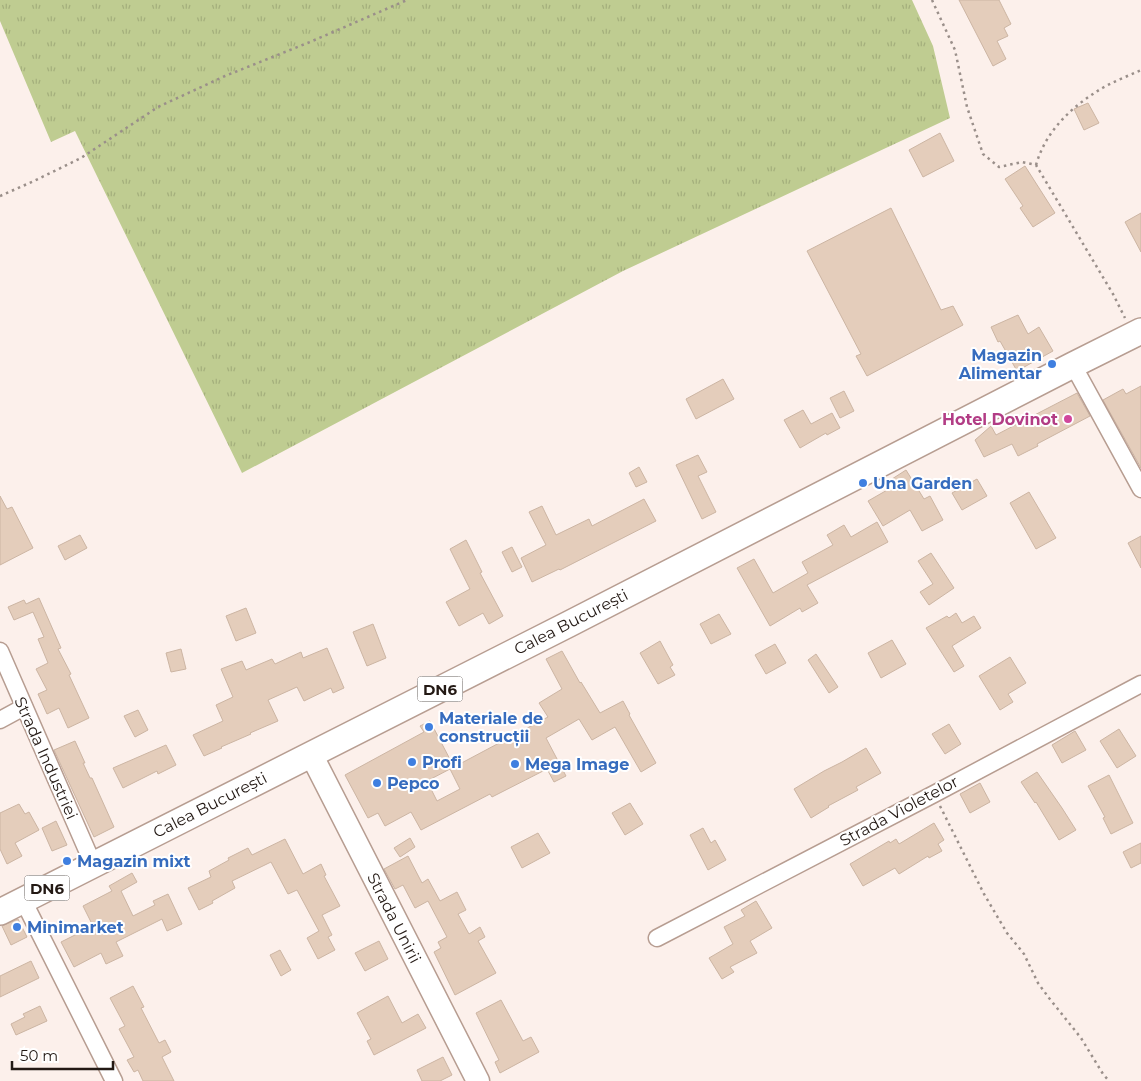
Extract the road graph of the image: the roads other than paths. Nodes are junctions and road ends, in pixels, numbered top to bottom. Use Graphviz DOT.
graph roads {
  1 [pos="1138,333"];
  2 [pos="1073,364"];
  3 [pos="1141,489"];
  4 [pos="0,651"];
  5 [pos="1141,684"];
  6 [pos="24,707"];
  7 [pos="0,720"];
  8 [pos="311,754"];
  9 [pos="93,864"];
  10 [pos="23,900"];
  11 [pos="0,912"];
  12 [pos="657,938"];
  13 [pos="114,1081"];
  14 [pos="478,1081"];
  1 -- 2 [label="main road, Calea București / DN6"];
  2 -- 3 [label="street"];
  2 -- 8 [label="main road, Calea București / DN6"];
  4 -- 6 [label="street, Strada Industriei"];
  5 -- 12 [label="street, Strada Violetelor"];
  6 -- 7 [label="street"];
  6 -- 9 [label="street, Strada Industriei"];
  8 -- 9 [label="main road, Calea București / DN6"];
  8 -- 14 [label="main road, Strada Unirii"];
  9 -- 10 [label="main road, Calea București / DN6"];
  10 -- 11 [label="main road, Calea București / DN6"];
  10 -- 13 [label="street"];
}
